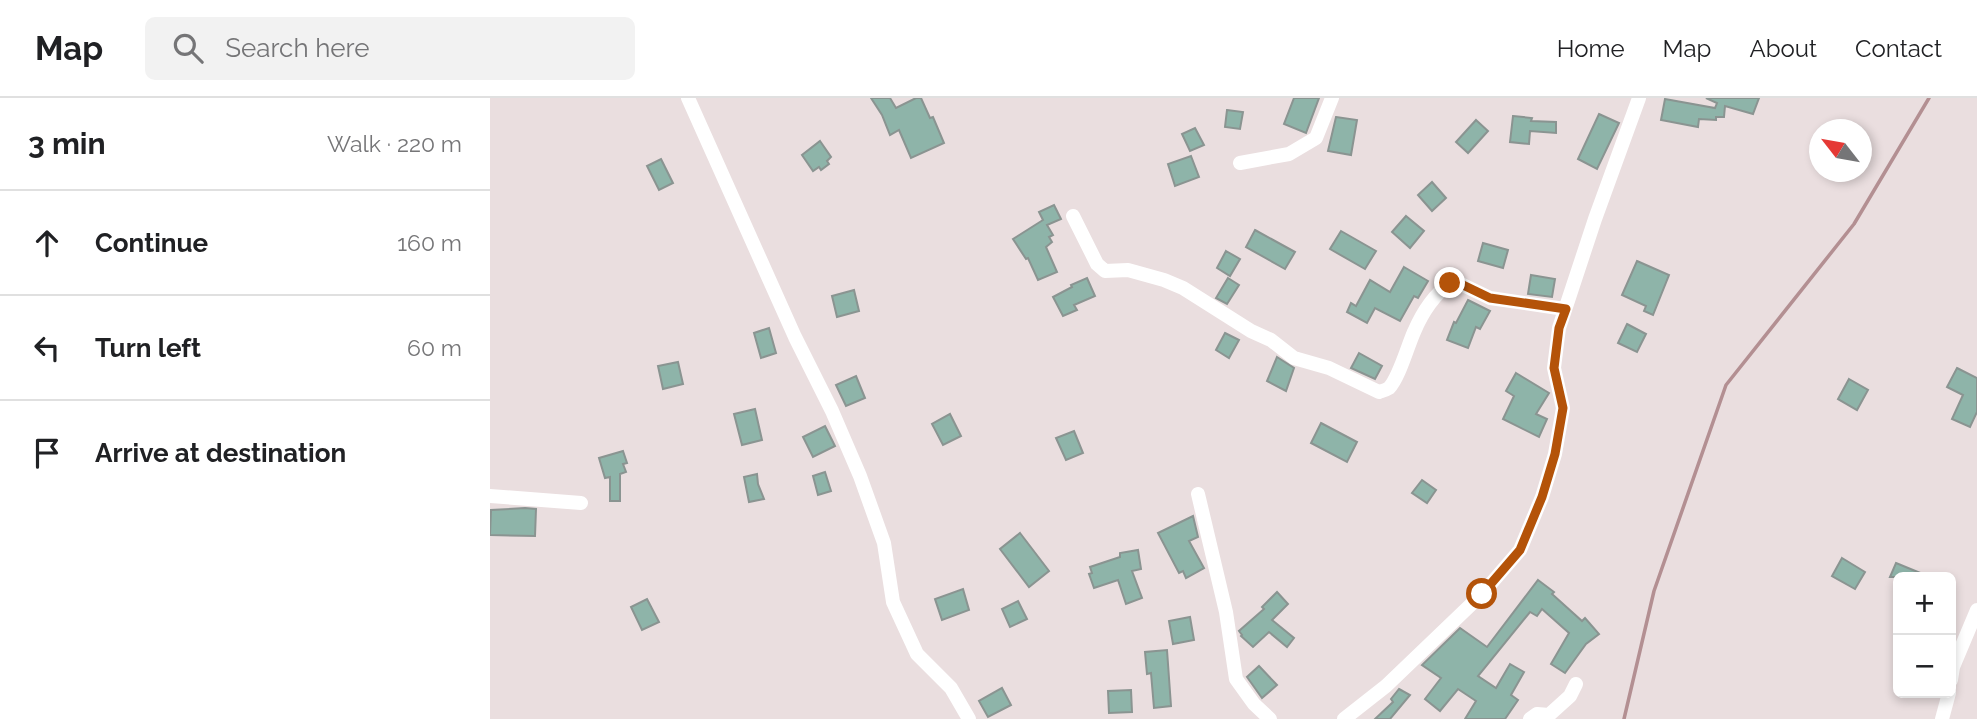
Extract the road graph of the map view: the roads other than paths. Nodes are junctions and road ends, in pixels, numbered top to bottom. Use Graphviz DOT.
graph roads {
  1 [pos="688,98"];
  2 [pos="1332,98"];
  3 [pos="1639,98"];
  4 [pos="1240,163"];
  5 [pos="1073,216"];
  6 [pos="1566,309"];
  7 [pos="1198,494"];
  8 [pos="490,496"];
  9 [pos="581,503"];
  10 [pos="1977,610"];
  11 [pos="1956,659"];
  12 [pos="1576,684"];
  13 [pos="1948,698"];
  14 [pos="969,719"];
  15 [pos="1270,719"];
  16 [pos="1344,719"];
  17 [pos="1530,719"];
  18 [pos="1942,719"];
  1 -- 14 [label="street"];
  2 -- 4 [label="street"];
  3 -- 6 [label="street"];
  5 -- 6 [label="street"];
  6 -- 16 [label="street"];
  7 -- 15 [label="street"];
  8 -- 9 [label="street"];
  10 -- 11 [label="street"];
  12 -- 17 [label="street"];
  13 -- 18 [label="street"];
}
